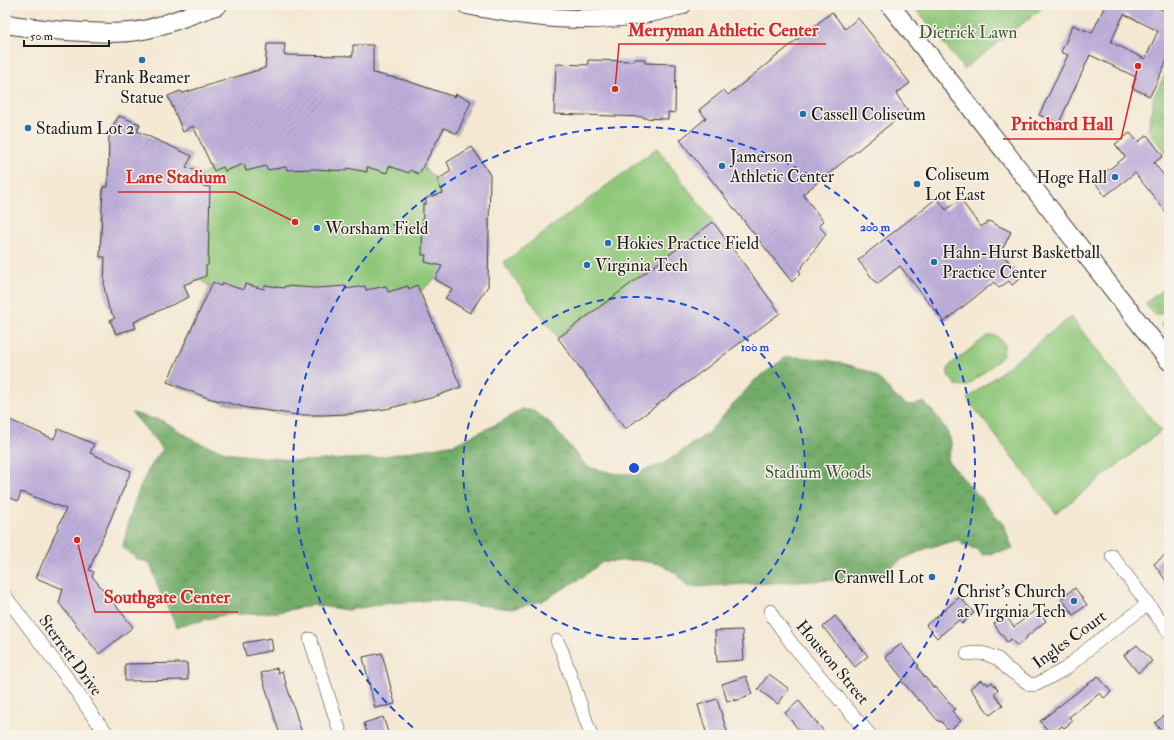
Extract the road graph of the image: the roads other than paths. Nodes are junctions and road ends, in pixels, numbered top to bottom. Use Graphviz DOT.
graph roads {
  1 [pos="218,5"];
  2 [pos="467,5"];
  3 [pos="682,5"];
  4 [pos="890,5"];
  5 [pos="5,24"];
  6 [pos="1169,361"];
  7 [pos="1112,556"];
  8 [pos="5,596"];
  9 [pos="1148,604"];
  10 [pos="770,611"];
  11 [pos="1169,632"];
  12 [pos="310,638"];
  13 [pos="557,641"];
  14 [pos="967,654"];
  15 [pos="109,735"];
  16 [pos="341,735"];
  17 [pos="591,735"];
  18 [pos="870,735"];
  1 -- 5 [label="main road"];
  2 -- 3 [label="main road"];
  4 -- 6 [label="main road"];
  7 -- 9 [label="street"];
  8 -- 15 [label="street, Sterrett Drive"];
  9 -- 11 [label="street"];
  9 -- 14 [label="street, Ingles Court"];
  10 -- 18 [label="street, Houston Street"];
  12 -- 16 [label="street"];
  13 -- 17 [label="street"];
}
